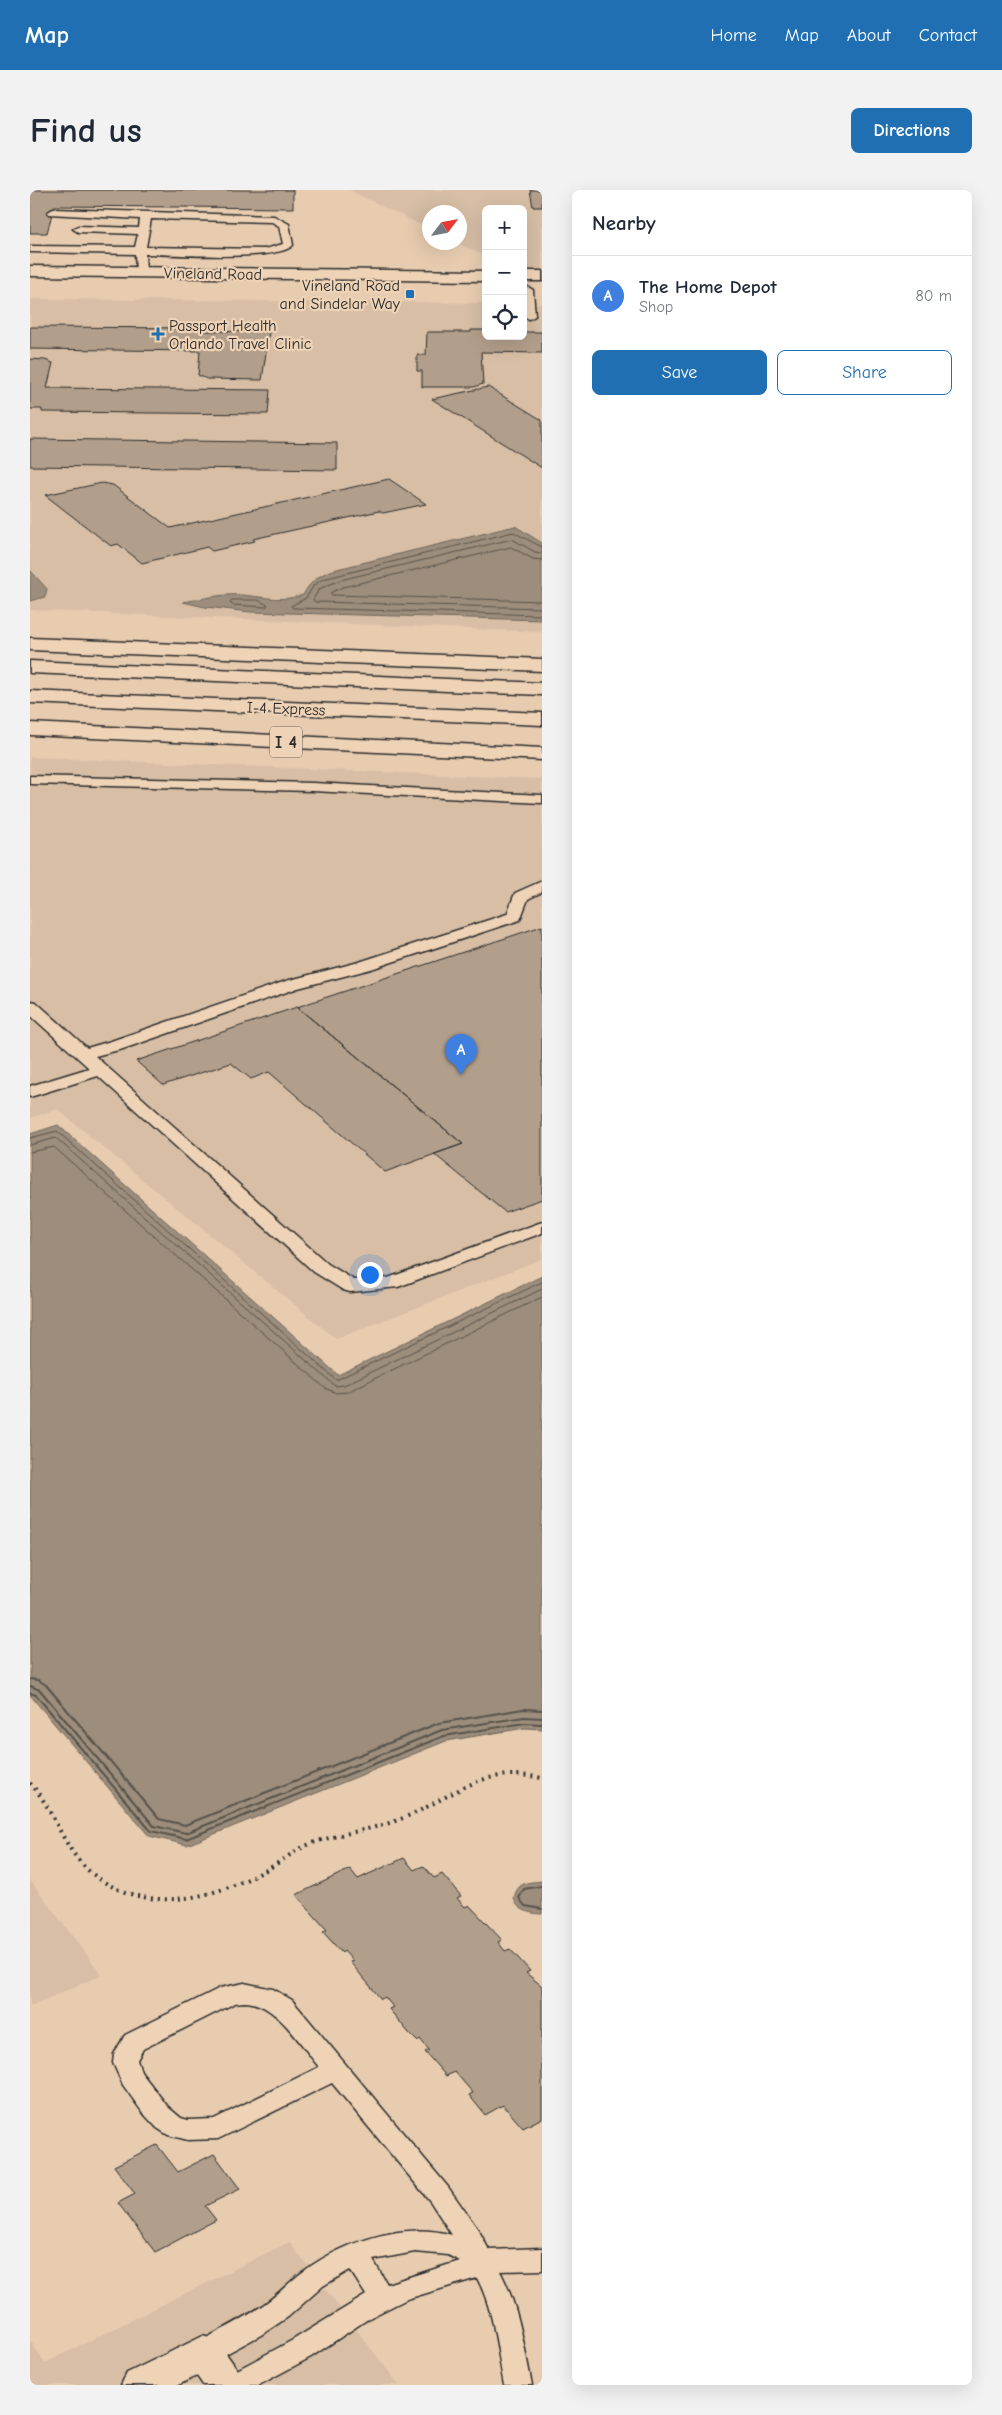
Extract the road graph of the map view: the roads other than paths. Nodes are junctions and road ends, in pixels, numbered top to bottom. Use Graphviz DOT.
graph roads {
  1 [pos="52,212"];
  2 [pos="146,216"];
  3 [pos="78,230"];
  4 [pos="143,231"];
  5 [pos="30,249"];
  6 [pos="140,250"];
  7 [pos="30,271"];
  8 [pos="482,276"];
  9 [pos="542,276"];
  10 [pos="139,279"];
  11 [pos="30,285"];
  12 [pos="529,286"];
  13 [pos="482,289"];
  14 [pos="530,316"];
  15 [pos="30,644"];
  16 [pos="542,664"];
  17 [pos="30,668"];
  18 [pos="542,689"];
  19 [pos="30,697"];
  20 [pos="542,719"];
  21 [pos="30,730"];
  22 [pos="542,754"];
  23 [pos="30,780"];
  24 [pos="542,800"];
  25 [pos="542,886"];
  26 [pos="30,1006"];
  27 [pos="83,1054"];
  28 [pos="101,1070"];
  29 [pos="30,1092"];
  30 [pos="542,1227"];
  31 [pos="335,2070"];
  32 [pos="356,2256"];
  33 [pos="542,2259"];
  34 [pos="482,2261"];
  35 [pos="382,2298"];
  36 [pos="203,2352"];
  37 [pos="141,2385"];
  38 [pos="226,2385"];
  39 [pos="234,2385"];
  40 [pos="518,2385"];
  1 -- 2 [label="lane"];
  2 -- 4 [label="lane"];
  2 -- 6 [label="lane"];
  3 -- 4 [label="lane"];
  4 -- 6 [label="lane"];
  5 -- 6 [label="lane"];
  6 -- 10 [label="lane"];
  7 -- 10 [label="main road, Vineland Road"];
  8 -- 10 [label="main road, Vineland Road"];
  9 -- 12 [label="main road"];
  10 -- 11 [label="main road, Vineland Road"];
  10 -- 13 [label="main road, Vineland Road"];
  12 -- 14 [label="lane"];
  15 -- 16 [label="main road"];
  17 -- 18 [label="main road, I-4 Express"];
  19 -- 20 [label="main road, I-4 Express"];
  21 -- 22 [label="main road, I 4"];
  23 -- 24 [label="lane"];
  25 -- 27 [label="lane"];
  26 -- 27 [label="lane"];
  27 -- 28 [label="lane"];
  28 -- 29 [label="lane"];
  28 -- 30 [label="lane"];
  31 -- 31 [label="lane"];
  31 -- 34 [label="lane"];
  32 -- 34 [label="lane"];
  32 -- 35 [label="lane"];
  32 -- 36 [label="lane"];
  33 -- 34 [label="lane"];
  34 -- 35 [label="lane"];
  34 -- 40 [label="lane"];
  35 -- 39 [label="lane"];
  36 -- 37 [label="main road"];
  36 -- 38 [label="main road"];
}
